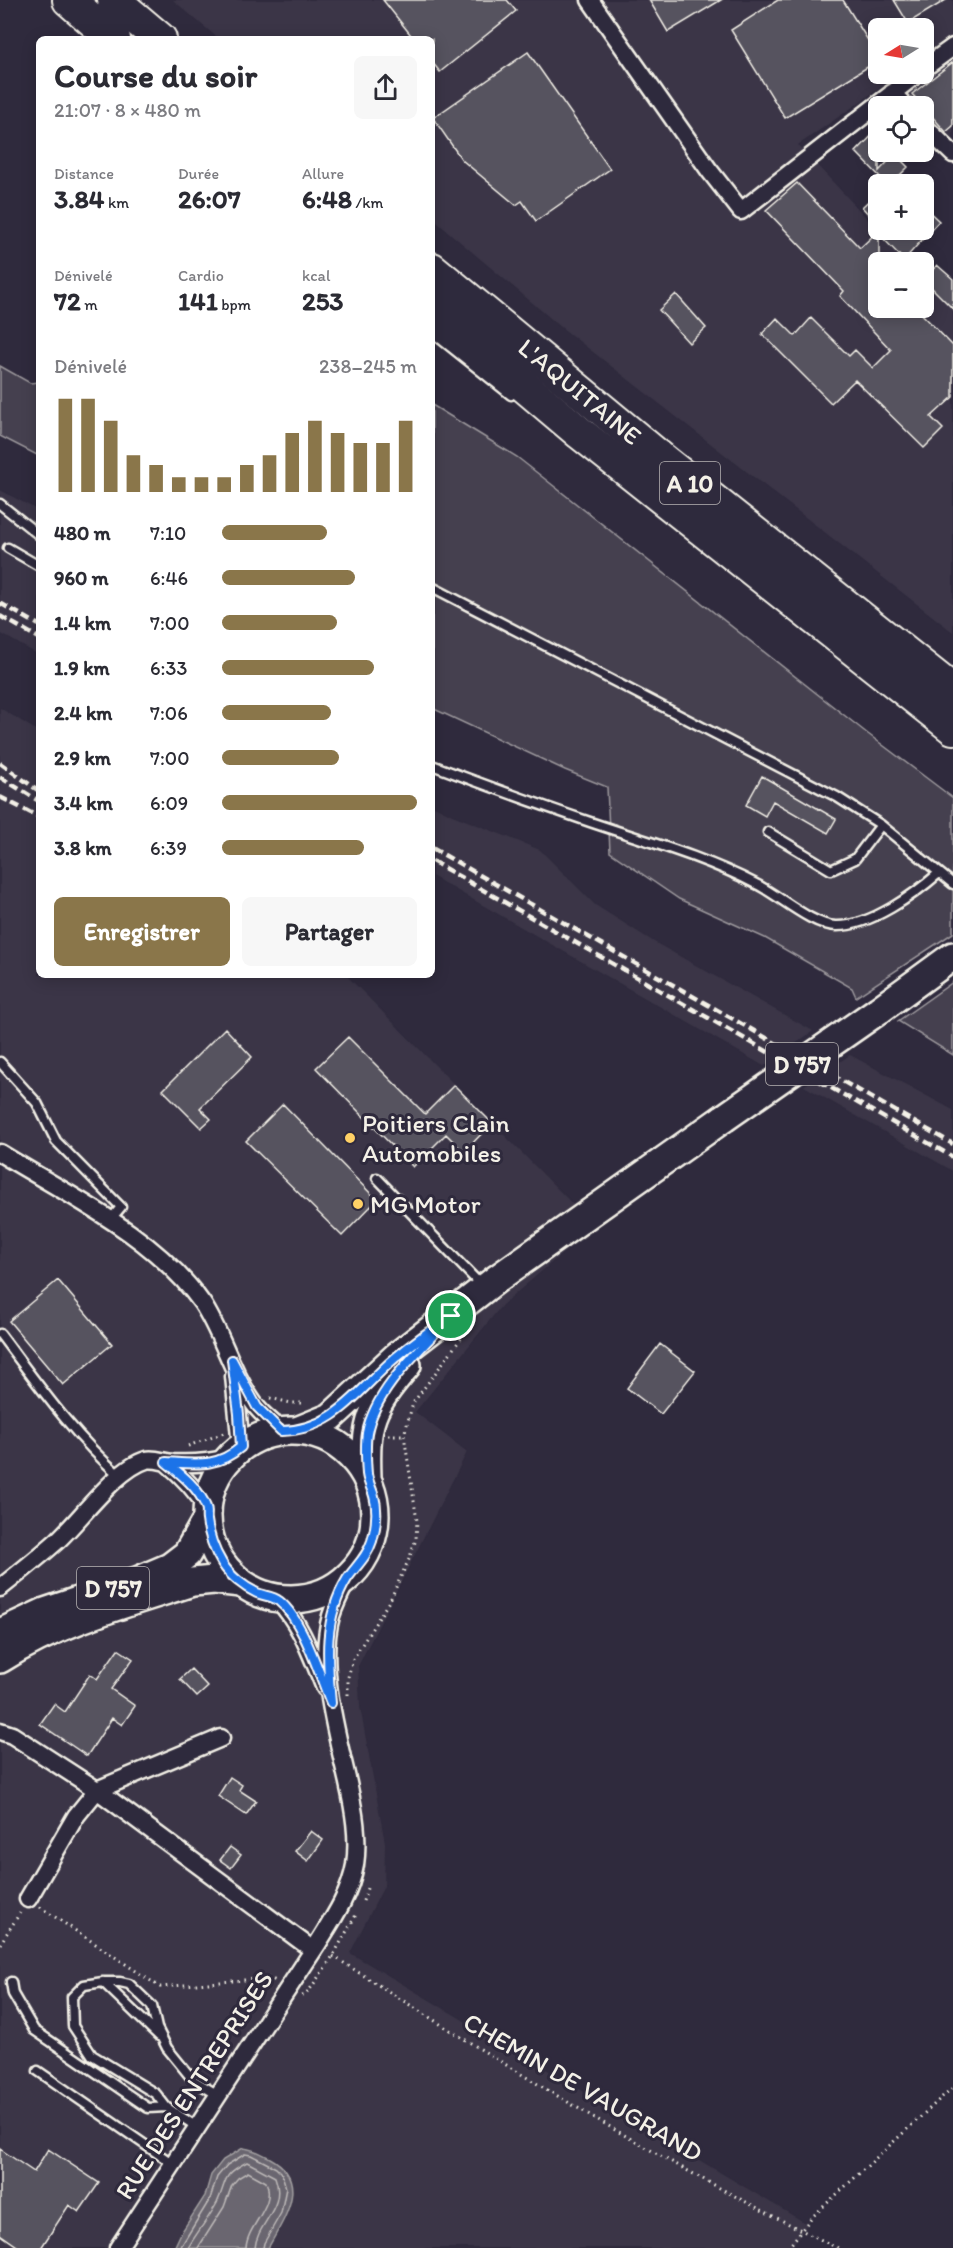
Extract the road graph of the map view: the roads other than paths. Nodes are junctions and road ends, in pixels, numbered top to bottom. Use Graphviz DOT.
graph roads {
  1 [pos="69,0"];
  2 [pos="114,0"];
  3 [pos="590,0"];
  4 [pos="111,36"];
  5 [pos="156,36"];
  6 [pos="953,46"];
  7 [pos="934,60"];
  8 [pos="904,84"];
  9 [pos="892,93"];
  10 [pos="895,96"];
  11 [pos="934,136"];
  12 [pos="953,154"];
  13 [pos="435,271"];
  14 [pos="435,311"];
  15 [pos="435,334"];
  16 [pos="519,402"];
  17 [pos="0,504"];
  18 [pos="36,533"];
  19 [pos="8,548"];
  20 [pos="36,564"];
  21 [pos="435,589"];
  22 [pos="762,589"];
  23 [pos="849,646"];
  24 [pos="953,691"];
  25 [pos="953,728"];
  26 [pos="435,766"];
  27 [pos="881,825"];
  28 [pos="768,832"];
  29 [pos="939,873"];
  30 [pos="953,884"];
  31 [pos="953,956"];
  32 [pos="0,1062"];
  33 [pos="0,1154"];
  34 [pos="377,1178"];
  35 [pos="110,1220"];
  36 [pos="484,1288"];
  37 [pos="461,1321"];
  38 [pos="0,1334"];
  39 [pos="232,1360"];
  40 [pos="290,1430"];
  41 [pos="232,1443"];
  42 [pos="160,1460"];
  43 [pos="120,1476"];
  44 [pos="367,1478"];
  45 [pos="207,1514"];
  46 [pos="348,1578"];
  47 [pos="241,1583"];
  48 [pos="0,1588"];
  49 [pos="277,1599"];
  50 [pos="0,1633"];
  51 [pos="0,1659"];
  52 [pos="331,1703"];
  53 [pos="0,1731"];
  54 [pos="221,1738"];
  55 [pos="97,1790"];
  56 [pos="28,1899"];
  57 [pos="315,1947"];
  58 [pos="11,1982"];
  59 [pos="103,1982"];
  60 [pos="164,2040"];
  61 [pos="38,2071"];
  62 [pos="218,2095"];
  63 [pos="166,2107"];
  64 [pos="197,2127"];
  65 [pos="173,2164"];
  66 [pos="118,2248"];
  1 -- 4 [label="highway"];
  2 -- 5 [label="highway"];
  3 -- 9 [label="street"];
  6 -- 7 [label="street"];
  8 -- 9 [label="street"];
  9 -- 10 [label="street"];
  11 -- 12 [label="street"];
  13 -- 24 [label="highway, L'AQUITAINE / A 10"];
  14 -- 23 [label="highway, L'AQUITAINE / A 10"];
  15 -- 16 [label="lane"];
  17 -- 18 [label="lane"];
  19 -- 20 [label="lane"];
  21 -- 27 [label="lane"];
  22 -- 23 [label="lane"];
  23 -- 25 [label="highway, L'AQUITAINE / A 10"];
  26 -- 29 [label="lane"];
  27 -- 28 [label="lane"];
  27 -- 29 [label="lane"];
  29 -- 30 [label="lane"];
  31 -- 36 [label="main road, D 757, bridge"];
  32 -- 35 [label="lane"];
  33 -- 35 [label="street"];
  34 -- 36 [label="lane"];
  35 -- 39 [label="street"];
  36 -- 37 [label="main road, D 757"];
  37 -- 40 [label="main road, D 757"];
  37 -- 44 [label="main road, D 757"];
  38 -- 43 [label="lane"];
  39 -- 40 [label="street"];
  39 -- 41 [label="street"];
  40 -- 41 [label="main road"];
  40 -- 44 [label="main road"];
  41 -- 42 [label="street"];
  41 -- 45 [label="main road"];
  42 -- 43 [label="street"];
  42 -- 45 [label="street"];
  43 -- 48 [label="street"];
  44 -- 46 [label="main road"];
  45 -- 47 [label="main road"];
  45 -- 50 [label="main road, D 757"];
  46 -- 49 [label="main road"];
  46 -- 52 [label="street"];
  47 -- 49 [label="main road"];
  47 -- 51 [label="main road, D 757"];
  49 -- 52 [label="street"];
  52 -- 57 [label="street, RUE DES ENTREPRISES"];
  53 -- 55 [label="street"];
  54 -- 55 [label="street"];
  55 -- 56 [label="street"];
  55 -- 57 [label="street"];
  57 -- 62 [label="street, RUE DES ENTREPRISES"];
  58 -- 63 [label="lane"];
  59 -- 60 [label="lane"];
  59 -- 60 [label="lane"];
  59 -- 63 [label="lane"];
  60 -- 62 [label="lane"];
  61 -- 65 [label="lane"];
  62 -- 64 [label="street, RUE DES ENTREPRISES"];
  63 -- 64 [label="lane"];
  64 -- 65 [label="street, RUE DES ENTREPRISES"];
  65 -- 66 [label="street, RUE DES ENTREPRISES"];
}
